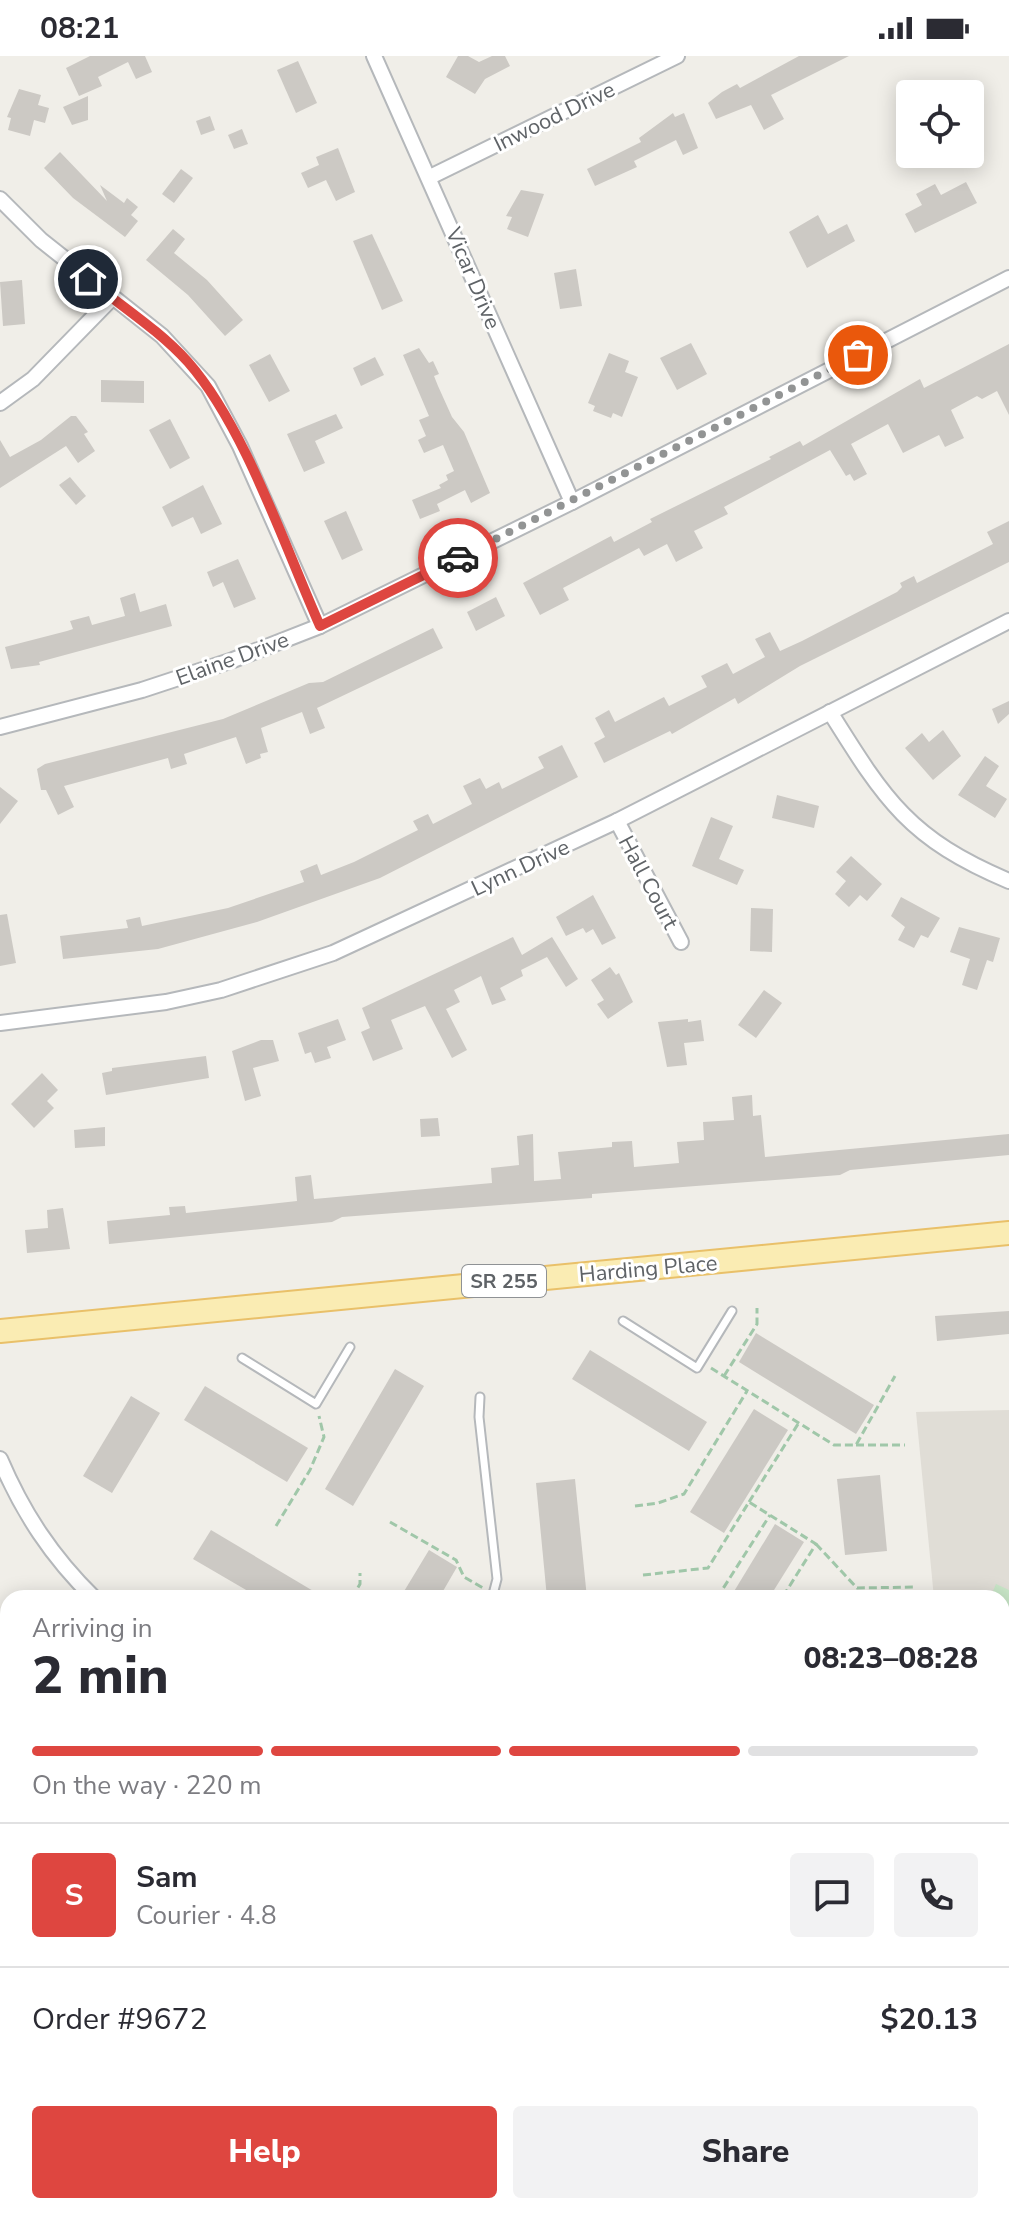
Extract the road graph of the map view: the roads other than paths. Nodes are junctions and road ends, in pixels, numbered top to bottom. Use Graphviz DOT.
graph roads {
  1 [pos="374,56"];
  2 [pos="677,56"];
  3 [pos="430,177"];
  4 [pos="0,199"];
  5 [pos="1009,278"];
  6 [pos="112,298"];
  7 [pos="0,403"];
  8 [pos="572,502"];
  9 [pos="1009,621"];
  10 [pos="320,626"];
  11 [pos="830,712"];
  12 [pos="0,727"];
  13 [pos="617,821"];
  14 [pos="1009,881"];
  15 [pos="681,942"];
  16 [pos="0,1023"];
  17 [pos="1009,1233"];
  18 [pos="732,1311"];
  19 [pos="623,1321"];
  20 [pos="0,1331"];
  21 [pos="350,1347"];
  22 [pos="242,1358"];
  23 [pos="480,1397"];
  24 [pos="0,1459"];
  25 [pos="87,1590"];
  26 [pos="494,1590"];
  1 -- 3 [label="street, Vicar Drive"];
  2 -- 3 [label="street, Inwood Drive"];
  3 -- 8 [label="street, Vicar Drive"];
  4 -- 6 [label="street"];
  5 -- 8 [label="street, Elaine Drive"];
  6 -- 7 [label="street"];
  6 -- 10 [label="street"];
  8 -- 10 [label="street, Elaine Drive"];
  9 -- 11 [label="street, Lynn Drive"];
  10 -- 12 [label="street, Elaine Drive"];
  11 -- 13 [label="street, Lynn Drive"];
  11 -- 14 [label="street"];
  13 -- 15 [label="street, Hall Court"];
  13 -- 16 [label="street, Lynn Drive"];
  17 -- 20 [label="main road, Harding Place / SR 255"];
  18 -- 19 [label="lane"];
  21 -- 22 [label="lane"];
  23 -- 26 [label="lane"];
  24 -- 25 [label="street"];
}
